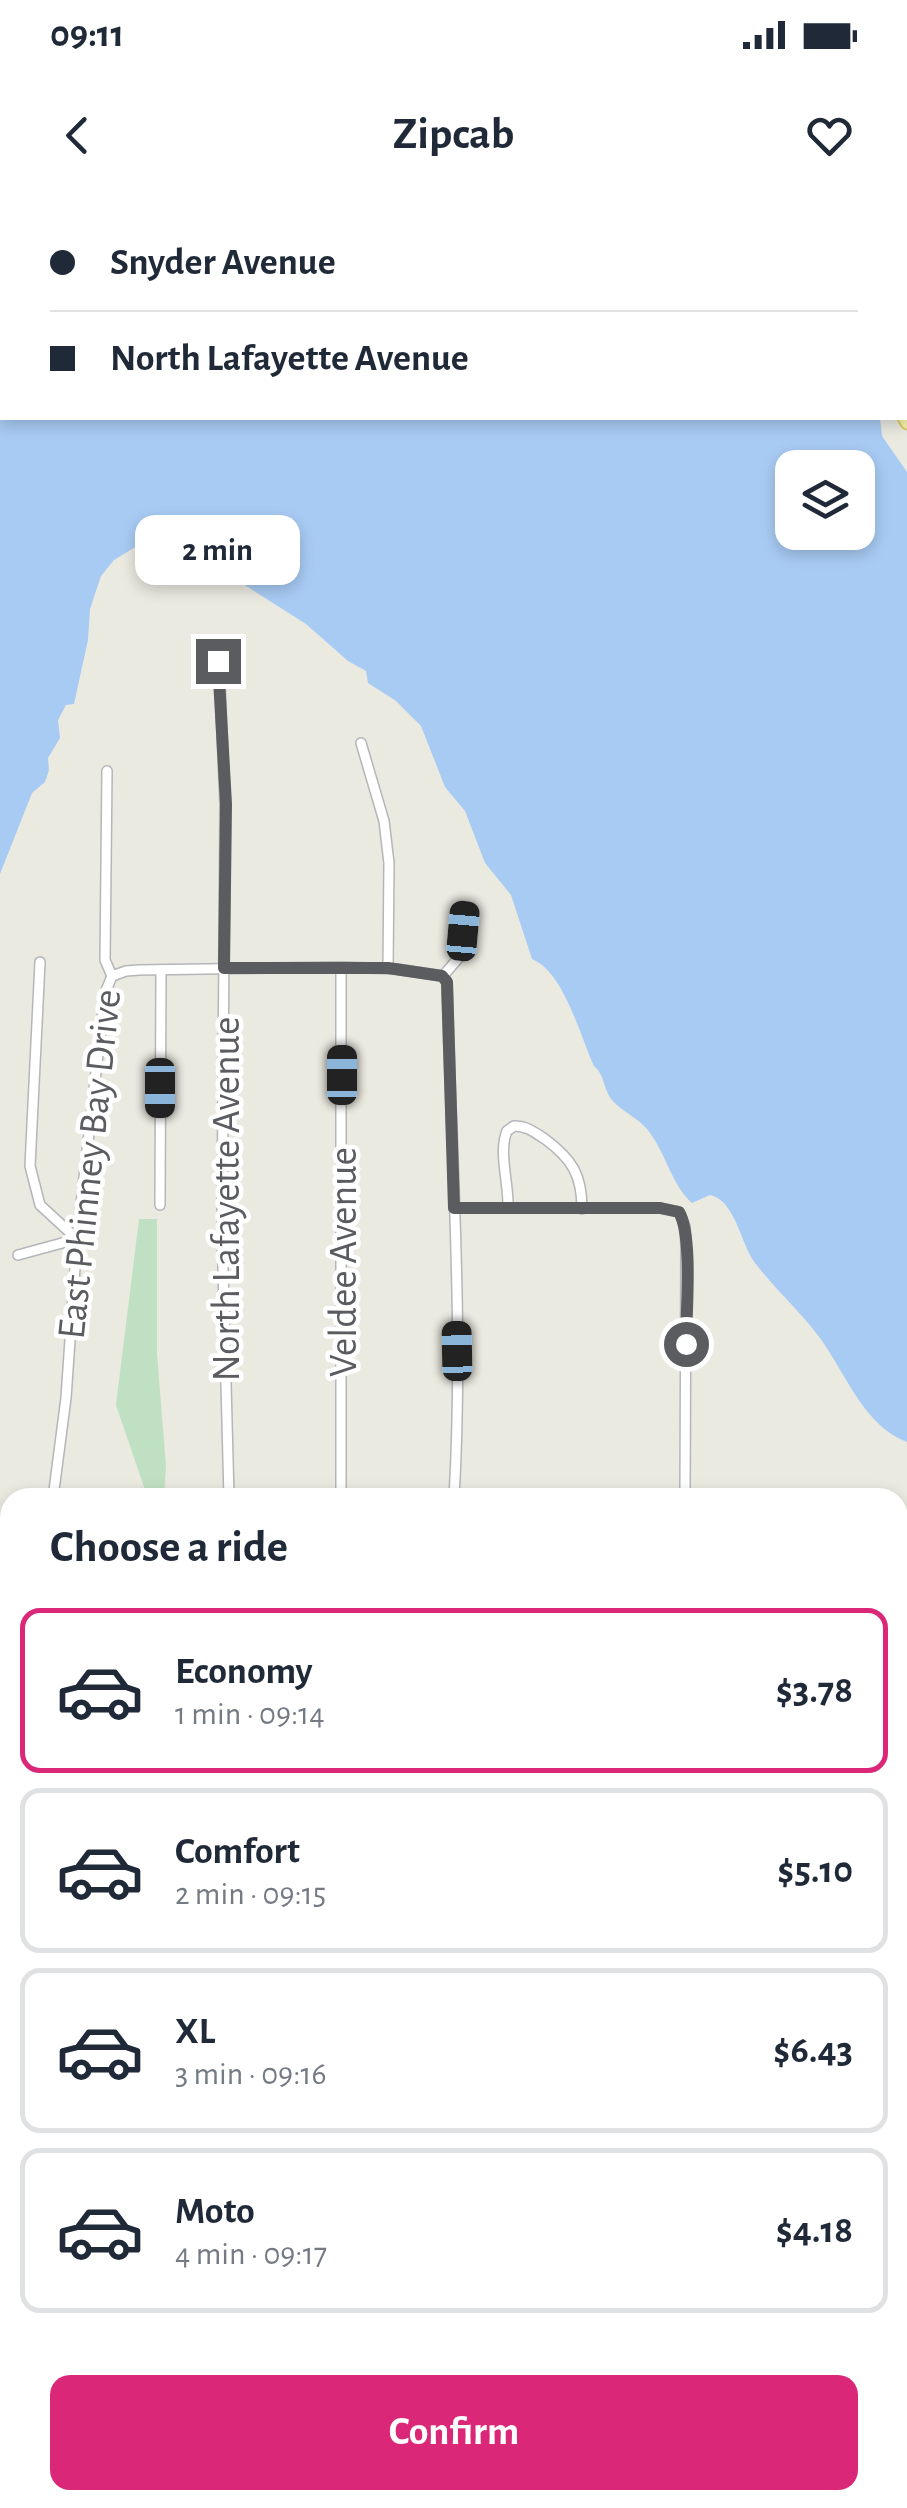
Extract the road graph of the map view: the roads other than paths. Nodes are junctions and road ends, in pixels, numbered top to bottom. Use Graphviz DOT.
graph roads {
  1 [pos="218,661"];
  2 [pos="361,743"];
  3 [pos="107,771"];
  4 [pos="466,908"];
  5 [pos="40,962"];
  6 [pos="342,966"];
  7 [pos="224,968"];
  8 [pos="388,968"];
  9 [pos="161,970"];
  10 [pos="112,976"];
  11 [pos="442,976"];
  12 [pos="160,1205"];
  13 [pos="454,1208"];
  14 [pos="508,1208"];
  15 [pos="582,1209"];
  16 [pos="77,1239"];
  17 [pos="18,1255"];
  18 [pos="53,1488"];
  19 [pos="229,1488"];
  20 [pos="341,1488"];
  21 [pos="455,1488"];
  22 [pos="685,1488"];
  1 -- 7 [label="street, North Lafayette Avenue"];
  2 -- 8 [label="street"];
  3 -- 10 [label="street, East Phinney Bay Drive"];
  4 -- 11 [label="street"];
  5 -- 16 [label="street"];
  6 -- 7 [label="street"];
  6 -- 8 [label="street"];
  6 -- 20 [label="street, Veldee Avenue"];
  7 -- 9 [label="street"];
  7 -- 19 [label="street, North Lafayette Avenue"];
  8 -- 11 [label="street"];
  9 -- 10 [label="street"];
  9 -- 12 [label="street"];
  10 -- 16 [label="street, East Phinney Bay Drive"];
  11 -- 13 [label="street"];
  13 -- 14 [label="street"];
  13 -- 21 [label="street"];
  14 -- 15 [label="street"];
  14 -- 15 [label="street"];
  15 -- 22 [label="street"];
  16 -- 17 [label="street"];
  16 -- 18 [label="street, East Phinney Bay Drive"];
}
